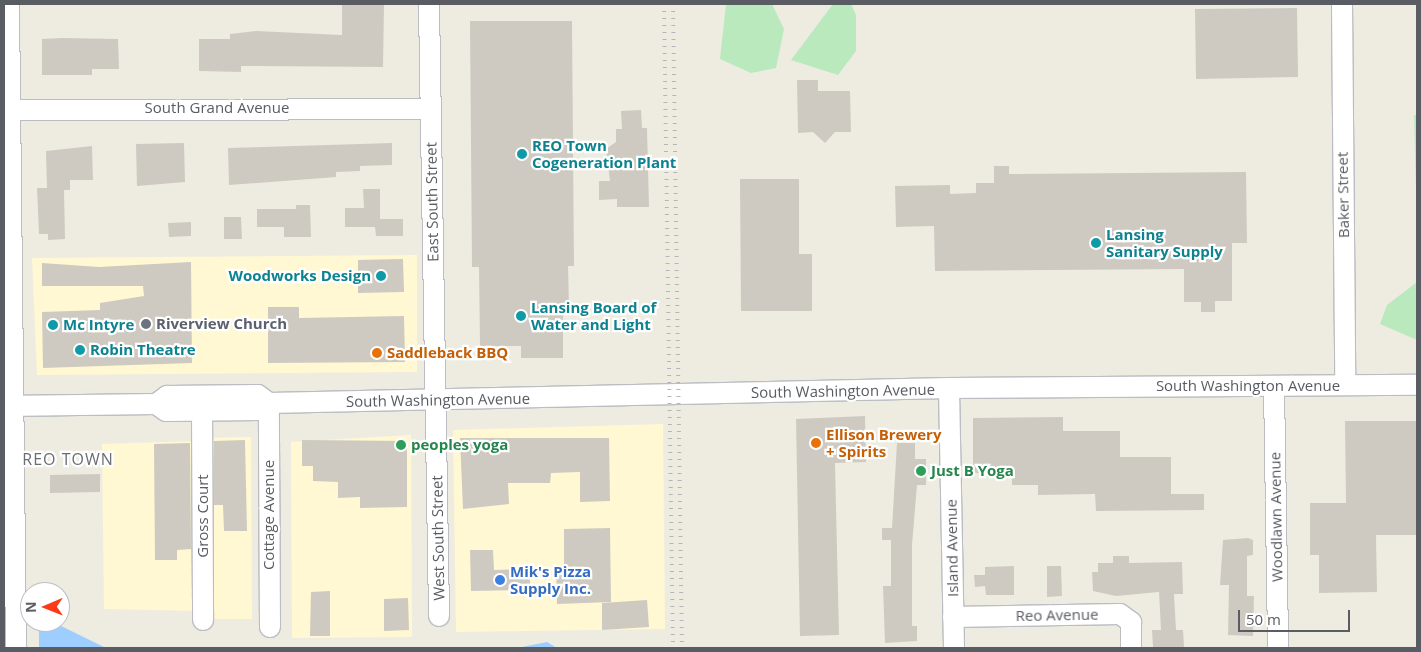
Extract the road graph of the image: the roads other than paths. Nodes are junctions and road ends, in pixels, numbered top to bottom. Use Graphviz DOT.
graph roads {
  1 [pos="9,4"];
  2 [pos="430,4"];
  3 [pos="1342,4"];
  4 [pos="431,109"];
  5 [pos="7,110"];
  6 [pos="1345,385"];
  7 [pos="1417,385"];
  8 [pos="1274,386"];
  9 [pos="949,388"];
  10 [pos="436,400"];
  11 [pos="269,403"];
  12 [pos="156,404"];
  13 [pos="10,406"];
  14 [pos="202,411"];
  15 [pos="439,616"];
  16 [pos="953,617"];
  17 [pos="204,620"];
  18 [pos="270,627"];
  19 [pos="16,648"];
  20 [pos="954,648"];
  21 [pos="1131,648"];
  22 [pos="1278,648"];
  1 -- 5 [label="street"];
  2 -- 4 [label="street, East South Street"];
  3 -- 6 [label="street, Baker Street"];
  4 -- 5 [label="street, South Grand Avenue"];
  4 -- 10 [label="street, East South Street"];
  5 -- 13 [label="street"];
  6 -- 7 [label="street, South Washington Avenue"];
  6 -- 8 [label="street, South Washington Avenue"];
  8 -- 9 [label="street, South Washington Avenue"];
  8 -- 22 [label="street, Woodlawn Avenue"];
  9 -- 10 [label="street, South Washington Avenue"];
  9 -- 16 [label="street, Island Avenue"];
  10 -- 11 [label="street, South Washington Avenue"];
  10 -- 15 [label="street, West South Street"];
  11 -- 12 [label="street, South Washington Avenue"];
  11 -- 14 [label="street, South Washington Avenue"];
  11 -- 18 [label="street, Cottage Avenue"];
  12 -- 13 [label="street, South Washington Avenue"];
  12 -- 14 [label="street, South Washington Avenue"];
  13 -- 19 [label="street"];
  14 -- 17 [label="street, Gross Court"];
  16 -- 20 [label="street, Island Avenue"];
  16 -- 21 [label="street, Reo Avenue"];
}
